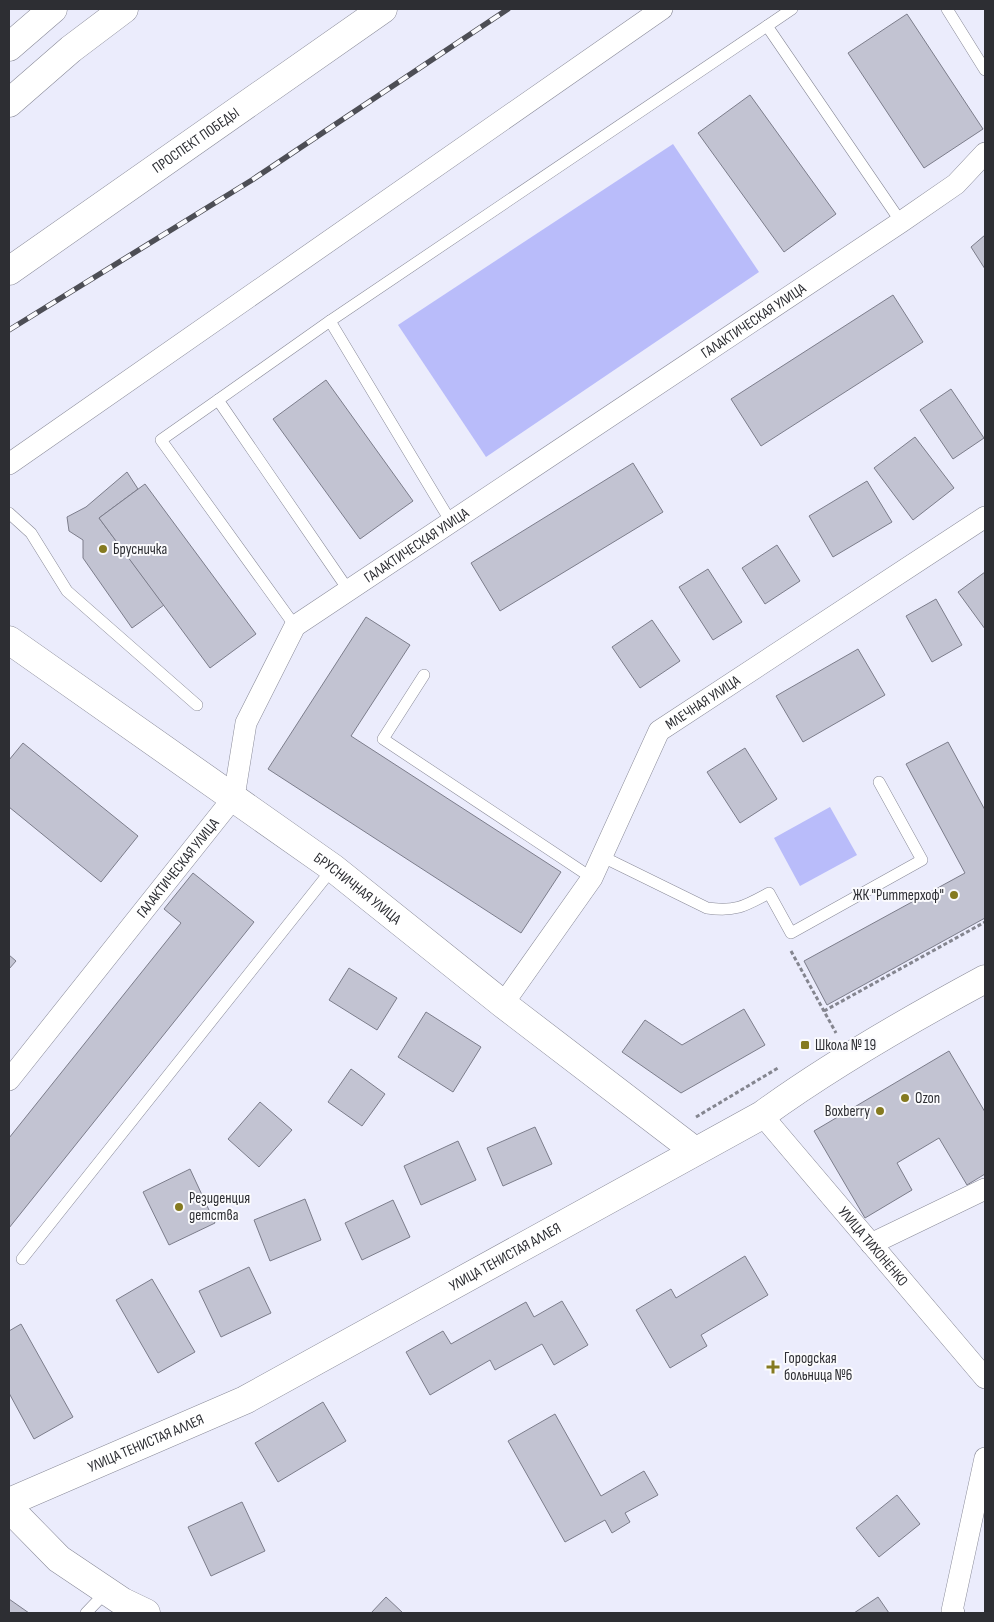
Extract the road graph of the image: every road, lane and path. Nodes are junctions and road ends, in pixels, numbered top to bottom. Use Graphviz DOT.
graph roads {
  1 [pos="53,9"];
  2 [pos="124,9"];
  3 [pos="382,9"];
  4 [pos="662,9"];
  5 [pos="792,9"];
  6 [pos="947,9"];
  7 [pos="767,26"];
  8 [pos="9,47"];
  9 [pos="985,70"];
  10 [pos="9,103"];
  11 [pos="985,154"];
  12 [pos="901,222"];
  13 [pos="9,271"];
  14 [pos="330,322"];
  15 [pos="218,400"];
  16 [pos="9,464"];
  17 [pos="9,514"];
  18 [pos="985,517"];
  19 [pos="451,522"];
  20 [pos="349,590"];
  21 [pos="295,626"];
  22 [pos="9,640"];
  23 [pos="424,674"];
  24 [pos="197,705"];
  25 [pos="879,782"];
  26 [pos="234,797"];
  27 [pos="601,856"];
  28 [pos="332,868"];
  29 [pos="592,878"];
  30 [pos="985,922"];
  31 [pos="790,933"];
  32 [pos="985,979"];
  33 [pos="503,1004"];
  34 [pos="824,1011"];
  35 [pos="837,1033"];
  36 [pos="9,1080"];
  37 [pos="762,1115"];
  38 [pos="695,1151"];
  39 [pos="985,1189"];
  40 [pos="871,1244"];
  41 [pos="22,1258"];
  42 [pos="985,1378"];
  43 [pos="985,1458"];
  44 [pos="9,1502"];
  45 [pos="9,1508"];
  46 [pos="107,1591"];
  47 [pos="86,1613"];
  48 [pos="146,1613"];
  49 [pos="954,1613"];
  1 -- 8 [label="street"];
  2 -- 10 [label="street"];
  3 -- 13 [label="street, ПРОСПЕКТ ПОБЕДЫ"];
  4 -- 16 [label="street"];
  5 -- 7 [label="lane"];
  6 -- 9 [label="lane"];
  7 -- 12 [label="lane"];
  7 -- 14 [label="lane"];
  11 -- 12 [label="street, ГАЛАКТИЧЕСКАЯ УЛИЦА"];
  12 -- 19 [label="street, ГАЛАКТИЧЕСКАЯ УЛИЦА"];
  14 -- 15 [label="lane"];
  14 -- 19 [label="lane"];
  15 -- 20 [label="lane"];
  15 -- 21 [label="lane"];
  17 -- 24 [label="lane"];
  18 -- 27 [label="street, МЛЕЧНАЯ УЛИЦА"];
  19 -- 20 [label="street, ГАЛАКТИЧЕСКАЯ УЛИЦА"];
  20 -- 21 [label="street, ГАЛАКТИЧЕСКАЯ УЛИЦА"];
  21 -- 26 [label="street, ГАЛАКТИЧЕСКАЯ УЛИЦА"];
  22 -- 26 [label="street, БРУСНИЧНАЯ УЛИЦА"];
  23 -- 29 [label="lane"];
  25 -- 31 [label="lane"];
  26 -- 28 [label="street, БРУСНИЧНАЯ УЛИЦА"];
  26 -- 36 [label="street, ГАЛАКТИЧЕСКАЯ УЛИЦА"];
  27 -- 29 [label="street, МЛЕЧНАЯ УЛИЦА"];
  27 -- 31 [label="lane"];
  28 -- 33 [label="street, БРУСНИЧНАЯ УЛИЦА"];
  28 -- 41 [label="lane"];
  29 -- 33 [label="street, МЛЕЧНАЯ УЛИЦА"];
  30 -- 34 [label="path"];
  31 -- 34 [label="path"];
  32 -- 37 [label="street, УЛИЦА ТЕНИСТАЯ АЛЛЕЯ"];
  33 -- 38 [label="street, БРУСНИЧНАЯ УЛИЦА"];
  34 -- 35 [label="path"];
  37 -- 38 [label="street, УЛИЦА ТЕНИСТАЯ АЛЛЕЯ"];
  37 -- 40 [label="street, УЛИЦА ТИХОНЕНКО"];
  38 -- 44 [label="street, УЛИЦА ТЕНИСТАЯ АЛЛЕЯ"];
  39 -- 40 [label="street"];
  40 -- 42 [label="street, УЛИЦА ТИХОНЕНКО"];
  43 -- 49 [label="street"];
  45 -- 46 [label="street"];
  46 -- 47 [label="lane"];
  46 -- 48 [label="street"];
}
